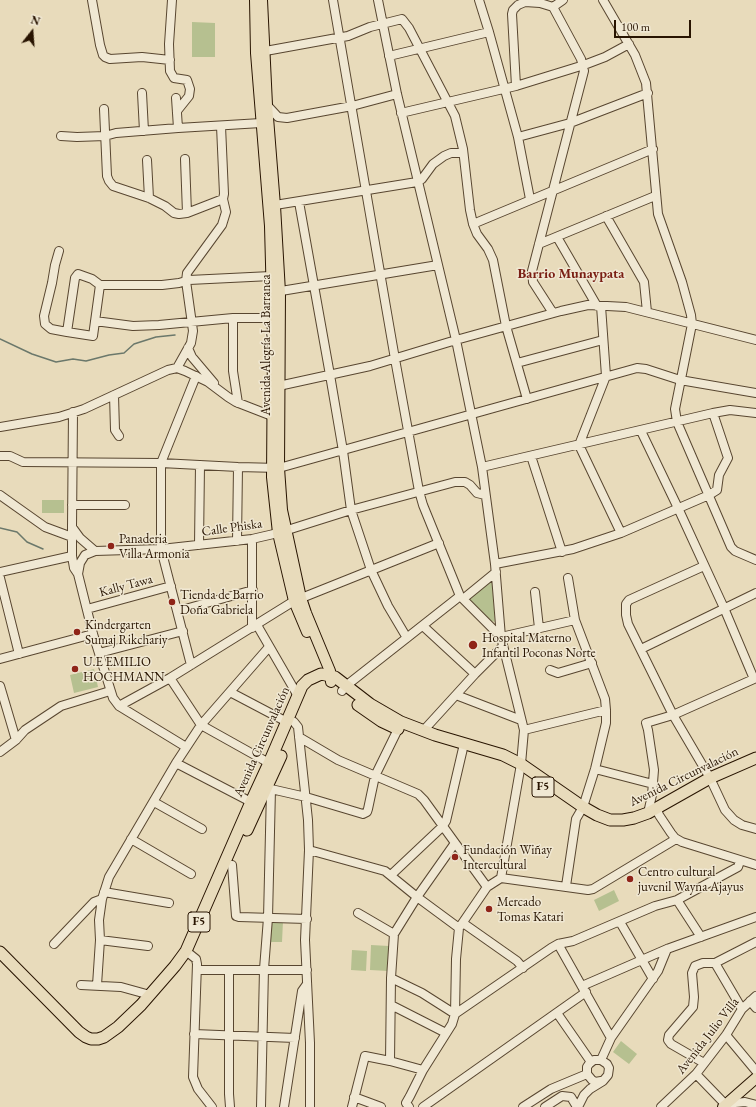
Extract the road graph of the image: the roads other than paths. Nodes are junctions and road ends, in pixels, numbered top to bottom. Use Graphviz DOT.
graph roads {
  1 [pos="92,0"];
  2 [pos="172,0"];
  3 [pos="255,0"];
  4 [pos="262,0"];
  5 [pos="333,0"];
  6 [pos="378,0"];
  7 [pos="479,0"];
  8 [pos="563,0"];
  9 [pos="603,0"];
  10 [pos="552,7"];
  11 [pos="382,23"];
  12 [pos="490,32"];
  13 [pos="340,38"];
  14 [pos="629,44"];
  15 [pos="421,48"];
  16 [pos="260,52"];
  17 [pos="389,56"];
  18 [pos="170,60"];
  19 [pos="584,65"];
  20 [pos="516,86"];
  21 [pos="506,88"];
  22 [pos="142,93"];
  23 [pos="648,93"];
  24 [pos="397,94"];
  25 [pos="176,98"];
  26 [pos="263,102"];
  27 [pos="448,102"];
  28 [pos="352,106"];
  29 [pos="104,109"];
  30 [pos="177,111"];
  31 [pos="401,113"];
  32 [pos="261,123"];
  33 [pos="570,123"];
  34 [pos="221,126"];
  35 [pos="178,128"];
  36 [pos="144,131"];
  37 [pos="61,136"];
  38 [pos="105,136"];
  39 [pos="518,137"];
  40 [pos="653,149"];
  41 [pos="464,153"];
  42 [pos="185,159"];
  43 [pos="147,160"];
  44 [pos="417,182"];
  45 [pos="366,190"];
  46 [pos="553,190"];
  47 [pos="655,196"];
  48 [pos="149,198"];
  49 [pos="223,199"];
  50 [pos="530,199"];
  51 [pos="299,202"];
  52 [pos="272,206"];
  53 [pos="188,213"];
  54 [pos="606,216"];
  55 [pos="473,224"];
  56 [pos="556,237"];
  57 [pos="539,244"];
  58 [pos="59,251"];
  59 [pos="438,265"];
  60 [pos="381,274"];
  61 [pos="271,276"];
  62 [pos="186,281"];
  63 [pos="100,285"];
  64 [pos="314,286"];
  65 [pos="276,292"];
  66 [pos="599,306"];
  67 [pos="647,312"];
  68 [pos="553,313"];
  69 [pos="233,318"];
  70 [pos="276,318"];
  71 [pos="95,321"];
  72 [pos="192,322"];
  73 [pos="692,324"];
  74 [pos="506,326"];
  75 [pos="67,332"];
  76 [pos="456,340"];
  77 [pos="603,340"];
  78 [pos="756,340"];
  79 [pos="188,348"];
  80 [pos="395,359"];
  81 [pos="516,363"];
  82 [pos="177,368"];
  83 [pos="330,375"];
  84 [pos="196,376"];
  85 [pos="606,376"];
  86 [pos="680,380"];
  87 [pos="276,386"];
  88 [pos="220,392"];
  89 [pos="756,393"];
  90 [pos="114,395"];
  91 [pos="526,399"];
  92 [pos="238,403"];
  93 [pos="73,412"];
  94 [pos="712,413"];
  95 [pos="756,413"];
  96 [pos="471,414"];
  97 [pos="276,416"];
  98 [pos="676,422"];
  99 [pos="0,428"];
  100 [pos="641,430"];
  101 [pos="409,432"];
  102 [pos="119,436"];
  103 [pos="579,445"];
  104 [pos="343,451"];
  105 [pos="0,456"];
  106 [pos="531,456"];
  107 [pos="73,463"];
  108 [pos="161,463"];
  109 [pos="200,465"];
  110 [pos="238,467"];
  111 [pos="482,467"];
  112 [pos="275,468"];
  113 [pos="419,491"];
  114 [pos="0,495"];
  115 [pos="485,495"];
  116 [pos="709,495"];
  117 [pos="72,504"];
  118 [pos="125,505"];
  119 [pos="678,508"];
  120 [pos="351,510"];
  121 [pos="72,527"];
  122 [pos="282,532"];
  123 [pos="621,533"];
  124 [pos="72,537"];
  125 [pos="252,539"];
  126 [pos="237,541"];
  127 [pos="439,543"];
  128 [pos="200,545"];
  129 [pos="161,550"];
  130 [pos="95,551"];
  131 [pos="562,552"];
  132 [pos="72,556"];
  133 [pos="756,560"];
  134 [pos="495,564"];
  135 [pos="704,566"];
  136 [pos="371,570"];
  137 [pos="0,572"];
  138 [pos="496,572"];
  139 [pos="78,574"];
  140 [pos="0,578"];
  141 [pos="568,578"];
  142 [pos="171,586"];
  143 [pos="252,590"];
  144 [pos="535,592"];
  145 [pos="756,593"];
  146 [pos="461,598"];
  147 [pos="297,600"];
  148 [pos="724,608"];
  149 [pos="87,609"];
  150 [pos="178,611"];
  151 [pos="575,620"];
  152 [pos="422,626"];
  153 [pos="254,627"];
  154 [pos="540,628"];
  155 [pos="183,631"];
  156 [pos="93,634"];
  157 [pos="501,637"];
  158 [pos="407,638"];
  159 [pos="503,646"];
  160 [pos="269,647"];
  161 [pos="641,648"];
  162 [pos="99,653"];
  163 [pos="19,654"];
  164 [pos="0,659"];
  165 [pos="592,663"];
  166 [pos="191,665"];
  167 [pos="550,670"];
  168 [pos="475,674"];
  169 [pos="170,678"];
  170 [pos="329,678"];
  171 [pos="755,678"];
  172 [pos="0,686"];
  173 [pos="345,688"];
  174 [pos="110,691"];
  175 [pos="230,692"];
  176 [pos="456,695"];
  177 [pos="301,697"];
  178 [pos="120,706"];
  179 [pos="606,710"];
  180 [pos="673,715"];
  181 [pos="521,720"];
  182 [pos="290,721"];
  183 [pos="202,725"];
  184 [pos="400,725"];
  185 [pos="524,730"];
  186 [pos="423,731"];
  187 [pos="299,737"];
  188 [pos="16,740"];
  189 [pos="186,748"];
  190 [pos="463,748"];
  191 [pos="0,752"];
  192 [pos="756,758"];
  193 [pos="176,763"];
  194 [pos="269,763"];
  195 [pos="756,765"];
  196 [pos="520,767"];
  197 [pos="595,769"];
  198 [pos="375,776"];
  199 [pos="712,781"];
  200 [pos="653,784"];
  201 [pos="269,788"];
  202 [pos="306,797"];
  203 [pos="154,802"];
  204 [pos="251,802"];
  205 [pos="581,810"];
  206 [pos="654,812"];
  207 [pos="443,826"];
  208 [pos="202,829"];
  209 [pos="756,829"];
  210 [pos="131,839"];
  211 [pos="676,839"];
  212 [pos="454,843"];
  213 [pos="309,850"];
  214 [pos="740,861"];
  215 [pos="756,865"];
  216 [pos="228,870"];
  217 [pos="191,874"];
  218 [pos="391,875"];
  219 [pos="501,878"];
  220 [pos="566,886"];
  221 [pos="487,887"];
  222 [pos="103,896"];
  223 [pos="417,898"];
  224 [pos="677,900"];
  225 [pos="169,903"];
  226 [pos="358,913"];
  227 [pos="756,917"];
  228 [pos="268,918"];
  229 [pos="307,919"];
  230 [pos="620,922"];
  231 [pos="461,926"];
  232 [pos="394,934"];
  233 [pos="701,937"];
  234 [pos="100,940"];
  235 [pos="756,942"];
  236 [pos="54,944"];
  237 [pos="558,944"];
  238 [pos="148,946"];
  239 [pos="667,950"];
  240 [pos="0,952"];
  241 [pos="189,953"];
  242 [pos="0,960"];
  243 [pos="642,960"];
  244 [pos="715,963"];
  245 [pos="523,968"];
  246 [pos="264,969"];
  247 [pos="197,970"];
  248 [pos="229,970"];
  249 [pos="307,970"];
  250 [pos="391,978"];
  251 [pos="653,979"];
  252 [pos="307,984"];
  253 [pos="81,985"];
  254 [pos="97,985"];
  255 [pos="584,989"];
  256 [pos="150,994"];
  257 [pos="753,999"];
  258 [pos="391,1005"];
  259 [pos="756,1008"];
  260 [pos="742,1009"];
  261 [pos="557,1013"];
  262 [pos="455,1014"];
  263 [pos="194,1034"];
  264 [pos="446,1034"];
  265 [pos="726,1035"];
  266 [pos="229,1036"];
  267 [pos="262,1038"];
  268 [pos="295,1038"];
  269 [pos="611,1038"];
  270 [pos="601,1060"];
  271 [pos="390,1061"];
  272 [pos="591,1062"];
  273 [pos="704,1063"];
  274 [pos="423,1070"];
  275 [pos="756,1071"];
  276 [pos="696,1074"];
  277 [pos="588,1076"];
  278 [pos="756,1078"];
  279 [pos="601,1081"];
  280 [pos="584,1095"];
  281 [pos="354,1097"];
  282 [pos="756,1105"];
  283 [pos="407,1106"];
  284 [pos="724,1106"];
  285 [pos="212,1107"];
  286 [pos="230,1107"];
  287 [pos="261,1107"];
  288 [pos="284,1107"];
  289 [pos="310,1107"];
  290 [pos="352,1107"];
  291 [pos="381,1107"];
  292 [pos="423,1107"];
  293 [pos="523,1107"];
  294 [pos="545,1107"];
  295 [pos="577,1107"];
  296 [pos="661,1107"];
  1 -- 18 [label="street"];
  2 -- 18 [label="street"];
  3 -- 16 [label="main road, Avenida Alegría-La Barranca"];
  4 -- 16 [label="main road, Avenida Alegría-La Barranca"];
  5 -- 13 [label="street"];
  6 -- 11 [label="street"];
  7 -- 12 [label="street"];
  8 -- 10 [label="street"];
  9 -- 14 [label="street"];
  10 -- 19 [label="street"];
  10 -- 20 [label="street"];
  11 -- 13 [label="street"];
  11 -- 15 [label="street"];
  11 -- 17 [label="street"];
  12 -- 15 [label="street"];
  12 -- 21 [label="street"];
  13 -- 16 [label="street"];
  13 -- 28 [label="street"];
  14 -- 19 [label="street"];
  14 -- 23 [label="street"];
  15 -- 17 [label="street"];
  15 -- 27 [label="street"];
  16 -- 26 [label="main road, Avenida Alegría-La Barranca"];
  17 -- 24 [label="street"];
  18 -- 30 [label="street"];
  19 -- 20 [label="street"];
  19 -- 33 [label="street"];
  20 -- 21 [label="street"];
  21 -- 27 [label="street"];
  21 -- 39 [label="street"];
  22 -- 36 [label="street"];
  23 -- 33 [label="street"];
  23 -- 40 [label="street"];
  24 -- 28 [label="street"];
  24 -- 31 [label="street"];
  25 -- 30 [label="street"];
  26 -- 28 [label="street"];
  26 -- 32 [label="main road, Avenida Alegría-La Barranca"];
  26 -- 52 [label="main road, Avenida Alegría-La Barranca"];
  27 -- 31 [label="street"];
  27 -- 41 [label="street"];
  28 -- 45 [label="street"];
  29 -- 38 [label="street"];
  30 -- 35 [label="street"];
  31 -- 44 [label="street"];
  32 -- 34 [label="street"];
  32 -- 52 [label="main road, Avenida Alegría-La Barranca"];
  33 -- 39 [label="street"];
  33 -- 46 [label="street"];
  34 -- 35 [label="street"];
  34 -- 49 [label="street"];
  35 -- 36 [label="street"];
  36 -- 38 [label="street"];
  37 -- 38 [label="street"];
  38 -- 48 [label="street"];
  39 -- 50 [label="street"];
  40 -- 46 [label="street"];
  40 -- 47 [label="street"];
  41 -- 44 [label="street"];
  41 -- 55 [label="street"];
  42 -- 53 [label="street"];
  43 -- 48 [label="street"];
  44 -- 45 [label="street"];
  44 -- 59 [label="street"];
  45 -- 51 [label="street"];
  45 -- 60 [label="street"];
  46 -- 50 [label="street"];
  46 -- 57 [label="street"];
  47 -- 54 [label="street"];
  47 -- 73 [label="street"];
  48 -- 53 [label="street"];
  49 -- 53 [label="street"];
  49 -- 62 [label="street"];
  50 -- 55 [label="street"];
  51 -- 52 [label="street"];
  51 -- 64 [label="street"];
  52 -- 61 [label="main road, Avenida Alegría-La Barranca"];
  52 -- 65 [label="main road, Avenida Alegría-La Barranca"];
  54 -- 56 [label="street"];
  54 -- 67 [label="street"];
  55 -- 74 [label="street"];
  56 -- 57 [label="street"];
  56 -- 66 [label="street"];
  57 -- 68 [label="street"];
  58 -- 75 [label="street"];
  59 -- 60 [label="street"];
  59 -- 76 [label="street"];
  60 -- 64 [label="street"];
  60 -- 80 [label="street"];
  61 -- 62 [label="street"];
  61 -- 65 [label="main road, Avenida Alegría-La Barranca"];
  62 -- 63 [label="street"];
  62 -- 72 [label="street"];
  63 -- 71 [label="street"];
  63 -- 75 [label="street"];
  64 -- 65 [label="street"];
  64 -- 83 [label="street"];
  65 -- 70 [label="main road, Avenida Alegría-La Barranca"];
  66 -- 67 [label="street"];
  66 -- 68 [label="street"];
  66 -- 77 [label="street"];
  67 -- 73 [label="street"];
  68 -- 74 [label="street"];
  69 -- 70 [label="street"];
  69 -- 72 [label="street"];
  69 -- 92 [label="street"];
  70 -- 87 [label="main road, Avenida Alegría-La Barranca"];
  71 -- 72 [label="street"];
  71 -- 75 [label="street"];
  72 -- 79 [label="street"];
  73 -- 78 [label="street"];
  73 -- 86 [label="street"];
  74 -- 76 [label="street"];
  74 -- 81 [label="street"];
  76 -- 80 [label="street"];
  76 -- 96 [label="street"];
  77 -- 81 [label="street"];
  77 -- 85 [label="street"];
  79 -- 82 [label="street"];
  79 -- 88 [label="street"];
  80 -- 83 [label="street"];
  80 -- 101 [label="street"];
  81 -- 91 [label="street"];
  82 -- 84 [label="street"];
  82 -- 90 [label="street"];
  83 -- 87 [label="street"];
  83 -- 104 [label="street"];
  84 -- 88 [label="street"];
  84 -- 108 [label="street"];
  85 -- 86 [label="street"];
  85 -- 91 [label="street"];
  85 -- 103 [label="street"];
  86 -- 89 [label="street"];
  86 -- 98 [label="street"];
  87 -- 97 [label="main road, Avenida Alegría-La Barranca"];
  88 -- 92 [label="street"];
  90 -- 93 [label="street"];
  90 -- 102 [label="street"];
  91 -- 96 [label="street"];
  92 -- 97 [label="street"];
  93 -- 99 [label="street"];
  93 -- 107 [label="street"];
  94 -- 95 [label="street"];
  94 -- 98 [label="street"];
  94 -- 116 [label="street"];
  96 -- 101 [label="street"];
  96 -- 111 [label="street"];
  97 -- 112 [label="main road, Avenida Alegría-La Barranca"];
  98 -- 100 [label="street"];
  98 -- 116 [label="street"];
  100 -- 103 [label="street"];
  100 -- 119 [label="street"];
  101 -- 104 [label="street"];
  101 -- 113 [label="street"];
  103 -- 106 [label="street"];
  103 -- 123 [label="street"];
  104 -- 112 [label="street"];
  104 -- 120 [label="street"];
  105 -- 107 [label="street"];
  106 -- 111 [label="street"];
  106 -- 131 [label="street"];
  107 -- 108 [label="street"];
  107 -- 117 [label="street"];
  108 -- 109 [label="street"];
  108 -- 129 [label="street"];
  109 -- 110 [label="street"];
  109 -- 128 [label="street"];
  110 -- 112 [label="street"];
  110 -- 126 [label="street"];
  111 -- 115 [label="street"];
  112 -- 122 [label="main road, Avenida Alegría-La Barranca"];
  113 -- 115 [label="street, Calle Phiska"];
  113 -- 120 [label="street, Calle Phiska"];
  113 -- 127 [label="street"];
  114 -- 124 [label="street"];
  115 -- 134 [label="street"];
  116 -- 119 [label="street"];
  116 -- 133 [label="street"];
  117 -- 118 [label="street"];
  117 -- 121 [label="street"];
  119 -- 123 [label="street"];
  119 -- 135 [label="street"];
  120 -- 122 [label="street, Calle Phiska"];
  120 -- 136 [label="street"];
  121 -- 124 [label="street"];
  121 -- 130 [label="street"];
  122 -- 125 [label="street, Calle Phiska"];
  122 -- 147 [label="main road, Avenida Alegría-La Barranca"];
  123 -- 131 [label="street"];
  124 -- 132 [label="street"];
  125 -- 126 [label="street, Calle Phiska"];
  125 -- 143 [label="street"];
  126 -- 128 [label="street, Calle Phiska"];
  127 -- 136 [label="street"];
  127 -- 146 [label="street"];
  128 -- 129 [label="street, Calle Phiska"];
  129 -- 130 [label="street, Calle Phiska"];
  129 -- 142 [label="street"];
  130 -- 139 [label="street"];
  131 -- 134 [label="street"];
  132 -- 137 [label="street"];
  132 -- 139 [label="street"];
  134 -- 138 [label="street"];
  135 -- 148 [label="street"];
  135 -- 161 [label="street"];
  136 -- 147 [label="street"];
  136 -- 158 [label="street"];
  138 -- 146 [label="street"];
  138 -- 157 [label="street"];
  139 -- 149 [label="street"];
  140 -- 163 [label="street"];
  141 -- 151 [label="street"];
  142 -- 149 [label="street, Kally Tawa"];
  142 -- 150 [label="street"];
  143 -- 150 [label="street"];
  143 -- 153 [label="street"];
  144 -- 154 [label="street"];
  145 -- 148 [label="street"];
  146 -- 152 [label="street"];
  146 -- 157 [label="street"];
  147 -- 153 [label="street"];
  147 -- 170 [label="main road, Avenida Alegría-La Barranca"];
  148 -- 161 [label="street"];
  148 -- 171 [label="street"];
  149 -- 156 [label="street"];
  150 -- 155 [label="street"];
  151 -- 154 [label="street"];
  151 -- 165 [label="street"];
  152 -- 158 [label="street"];
  152 -- 168 [label="street"];
  153 -- 160 [label="street"];
  153 -- 166 [label="street"];
  154 -- 157 [label="street"];
  155 -- 162 [label="street"];
  155 -- 166 [label="street"];
  156 -- 162 [label="street"];
  156 -- 163 [label="street"];
  157 -- 159 [label="street"];
  158 -- 173 [label="street"];
  159 -- 168 [label="street"];
  159 -- 181 [label="street"];
  160 -- 175 [label="street"];
  160 -- 177 [label="street"];
  161 -- 180 [label="street"];
  162 -- 174 [label="street"];
  163 -- 164 [label="street"];
  165 -- 167 [label="street"];
  165 -- 179 [label="street"];
  166 -- 169 [label="street"];
  168 -- 176 [label="street"];
  169 -- 178 [label="street"];
  169 -- 183 [label="street"];
  170 -- 173 [label="highway, Avenida Circunvalación / F5"];
  170 -- 177 [label="highway, Avenida Circunvalación / F5"];
  171 -- 180 [label="street"];
  172 -- 188 [label="street"];
  173 -- 184 [label="highway, Avenida Circunvalación / F5"];
  174 -- 178 [label="street"];
  174 -- 188 [label="street"];
  175 -- 182 [label="street"];
  175 -- 183 [label="street"];
  176 -- 181 [label="street"];
  176 -- 186 [label="street"];
  177 -- 182 [label="highway, Avenida Circunvalación / F5"];
  178 -- 189 [label="street"];
  179 -- 185 [label="street"];
  179 -- 197 [label="street"];
  180 -- 199 [label="street"];
  180 -- 200 [label="street"];
  181 -- 185 [label="street"];
  182 -- 187 [label="street"];
  182 -- 194 [label="highway, Avenida Circunvalación / F5"];
  182 -- 201 [label="highway, Avenida Circunvalación / F5"];
  183 -- 189 [label="street"];
  183 -- 194 [label="street"];
  184 -- 186 [label="highway, Avenida Circunvalación / F5"];
  184 -- 190 [label="highway, Avenida Circunvalación / F5"];
  184 -- 198 [label="street"];
  185 -- 196 [label="street"];
  186 -- 190 [label="highway, Avenida Circunvalación / F5"];
  187 -- 198 [label="street"];
  187 -- 202 [label="street"];
  188 -- 191 [label="street"];
  189 -- 193 [label="street"];
  190 -- 196 [label="highway, Avenida Circunvalación / F5"];
  190 -- 207 [label="street"];
  192 -- 199 [label="highway, Avenida Circunvalación / F5"];
  193 -- 203 [label="street"];
  193 -- 204 [label="street"];
  194 -- 204 [label="highway, Avenida Circunvalación / F5"];
  195 -- 199 [label="highway, Avenida Circunvalación / F5"];
  196 -- 205 [label="highway, Avenida Circunvalación / F5"];
  196 -- 219 [label="street"];
  197 -- 200 [label="street"];
  197 -- 205 [label="street"];
  198 -- 202 [label="street"];
  198 -- 207 [label="street"];
  199 -- 206 [label="highway, Avenida Circunvalación / F5"];
  199 -- 209 [label="street"];
  200 -- 206 [label="street"];
  201 -- 202 [label="street"];
  201 -- 216 [label="highway, Avenida Circunvalación / F5"];
  201 -- 228 [label="street"];
  202 -- 213 [label="street"];
  203 -- 208 [label="street"];
  203 -- 210 [label="street"];
  204 -- 216 [label="highway, Avenida Circunvalación / F5"];
  205 -- 206 [label="highway, Avenida Circunvalación / F5"];
  205 -- 220 [label="street"];
  206 -- 211 [label="street"];
  207 -- 212 [label="street"];
  207 -- 218 [label="street"];
  210 -- 217 [label="street"];
  210 -- 222 [label="street"];
  211 -- 214 [label="street"];
  211 -- 220 [label="street"];
  212 -- 221 [label="street"];
  212 -- 223 [label="street"];
  213 -- 218 [label="street"];
  213 -- 229 [label="street"];
  214 -- 215 [label="street"];
  214 -- 224 [label="street"];
  216 -- 228 [label="street"];
  216 -- 241 [label="highway, Avenida Circunvalación / F5"];
  218 -- 223 [label="street"];
  219 -- 220 [label="street"];
  219 -- 221 [label="street"];
  221 -- 231 [label="street"];
  222 -- 225 [label="street"];
  222 -- 234 [label="street"];
  222 -- 236 [label="street"];
  223 -- 231 [label="street"];
  223 -- 232 [label="street"];
  224 -- 230 [label="street"];
  224 -- 233 [label="street"];
  226 -- 232 [label="street"];
  227 -- 233 [label="street"];
  228 -- 229 [label="street"];
  228 -- 246 [label="street"];
  229 -- 249 [label="street"];
  230 -- 237 [label="street"];
  230 -- 243 [label="street"];
  231 -- 245 [label="street"];
  231 -- 262 [label="street"];
  232 -- 250 [label="street"];
  233 -- 239 [label="street"];
  234 -- 238 [label="street"];
  234 -- 254 [label="street"];
  235 -- 244 [label="street"];
  237 -- 245 [label="street"];
  237 -- 255 [label="street"];
  239 -- 243 [label="street"];
  239 -- 251 [label="street"];
  240 -- 256 [label="highway, Avenida Circunvalación / F5"];
  241 -- 242 [label="highway, Avenida Circunvalación / F5"];
  241 -- 247 [label="street"];
  241 -- 256 [label="highway, Avenida Circunvalación / F5"];
  243 -- 251 [label="street"];
  243 -- 255 [label="street"];
  244 -- 260 [label="street"];
  244 -- 273 [label="street"];
  245 -- 262 [label="street"];
  246 -- 248 [label="street"];
  246 -- 249 [label="street"];
  246 -- 267 [label="street"];
  247 -- 248 [label="street"];
  247 -- 263 [label="street"];
  248 -- 266 [label="street"];
  249 -- 252 [label="street"];
  250 -- 258 [label="street"];
  250 -- 262 [label="street"];
  251 -- 269 [label="street"];
  252 -- 268 [label="street"];
  252 -- 289 [label="street"];
  253 -- 254 [label="street"];
  254 -- 256 [label="street"];
  255 -- 261 [label="street"];
  255 -- 269 [label="street"];
  257 -- 259 [label="street"];
  257 -- 260 [label="street, Avenida Julio Villa"];
  258 -- 264 [label="street"];
  258 -- 271 [label="street"];
  260 -- 265 [label="street, Avenida Julio Villa"];
  261 -- 272 [label="street"];
  261 -- 292 [label="street"];
  262 -- 264 [label="street"];
  263 -- 266 [label="street"];
  263 -- 285 [label="street"];
  264 -- 274 [label="street"];
  265 -- 273 [label="street, Avenida Julio Villa"];
  265 -- 275 [label="street"];
  266 -- 267 [label="street"];
  266 -- 286 [label="street"];
  267 -- 268 [label="street"];
  267 -- 287 [label="street"];
  268 -- 288 [label="street"];
  269 -- 270 [label="street"];
  270 -- 272 [label="street"];
  270 -- 279 [label="street"];
  271 -- 274 [label="street"];
  271 -- 281 [label="street"];
  272 -- 277 [label="street"];
  273 -- 276 [label="street, Avenida Julio Villa"];
  274 -- 283 [label="street"];
  276 -- 284 [label="street"];
  276 -- 296 [label="street, Avenida Julio Villa"];
  277 -- 279 [label="street"];
  277 -- 280 [label="street"];
  277 -- 293 [label="street"];
  278 -- 284 [label="main road"];
  279 -- 280 [label="street"];
  280 -- 295 [label="street"];
  281 -- 290 [label="street"];
  281 -- 291 [label="street"];
  282 -- 284 [label="street"];
  294 -- 295 [label="street"];
}
